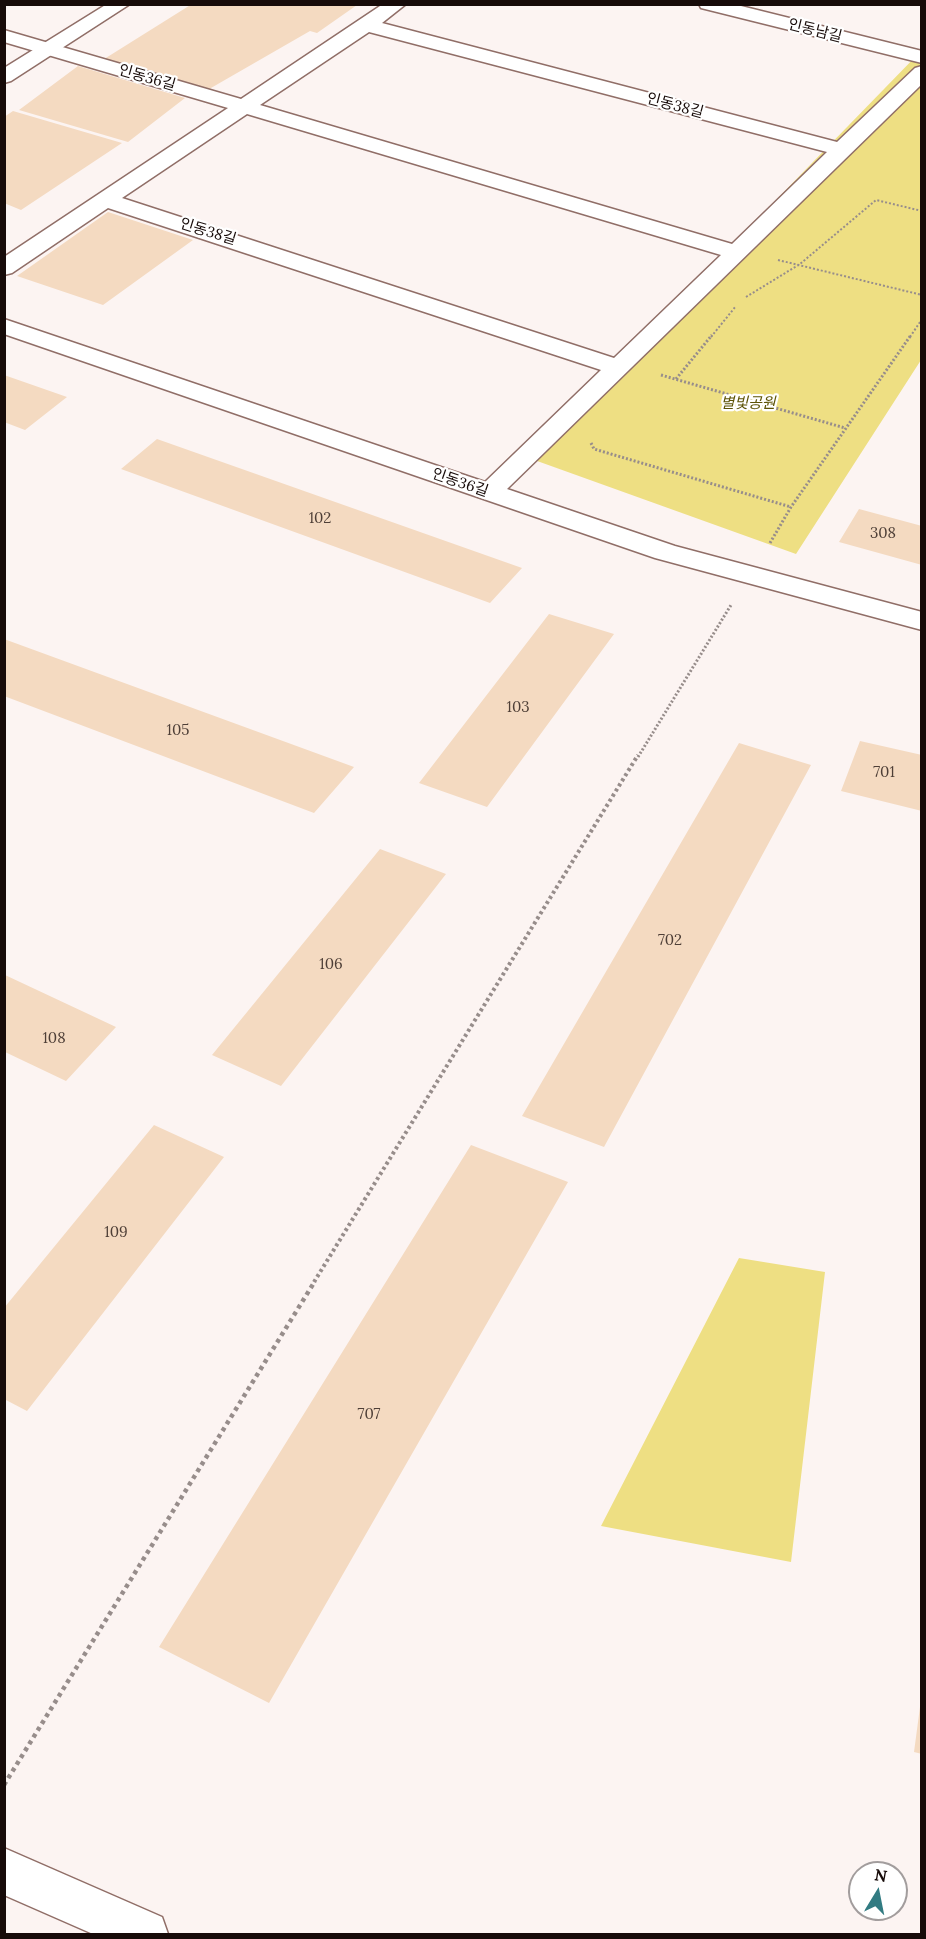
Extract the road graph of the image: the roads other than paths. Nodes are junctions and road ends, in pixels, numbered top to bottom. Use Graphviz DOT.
graph roads {
  1 [pos="122,4"];
  2 [pos="396,4"];
  3 [pos="708,4"];
  4 [pos="366,25"];
  5 [pos="4,36"];
  6 [pos="48,50"];
  7 [pos="921,57"];
  8 [pos="921,72"];
  9 [pos="4,77"];
  10 [pos="245,106"];
  11 [pos="842,150"];
  12 [pos="105,200"];
  13 [pos="736,252"];
  14 [pos="4,268"];
  15 [pos="4,326"];
  16 [pos="618,367"];
  17 [pos="488,493"];
  18 [pos="921,621"];
  19 [pos="4,1871"];
  20 [pos="145,1935"];
  1 -- 6 [label="street"];
  2 -- 4 [label="street"];
  3 -- 7 [label="street, 인동남길"];
  4 -- 10 [label="street"];
  4 -- 11 [label="street, 인동38길"];
  5 -- 6 [label="street, 인동36길"];
  6 -- 9 [label="street"];
  6 -- 10 [label="street, 인동36길"];
  8 -- 11 [label="street"];
  10 -- 12 [label="street"];
  10 -- 13 [label="street"];
  11 -- 13 [label="street"];
  12 -- 14 [label="street"];
  12 -- 16 [label="street, 인동38길"];
  13 -- 16 [label="street"];
  15 -- 17 [label="street, 인동36길"];
  16 -- 17 [label="street"];
  17 -- 18 [label="street, 인동36길"];
  19 -- 20 [label="street"];
}
